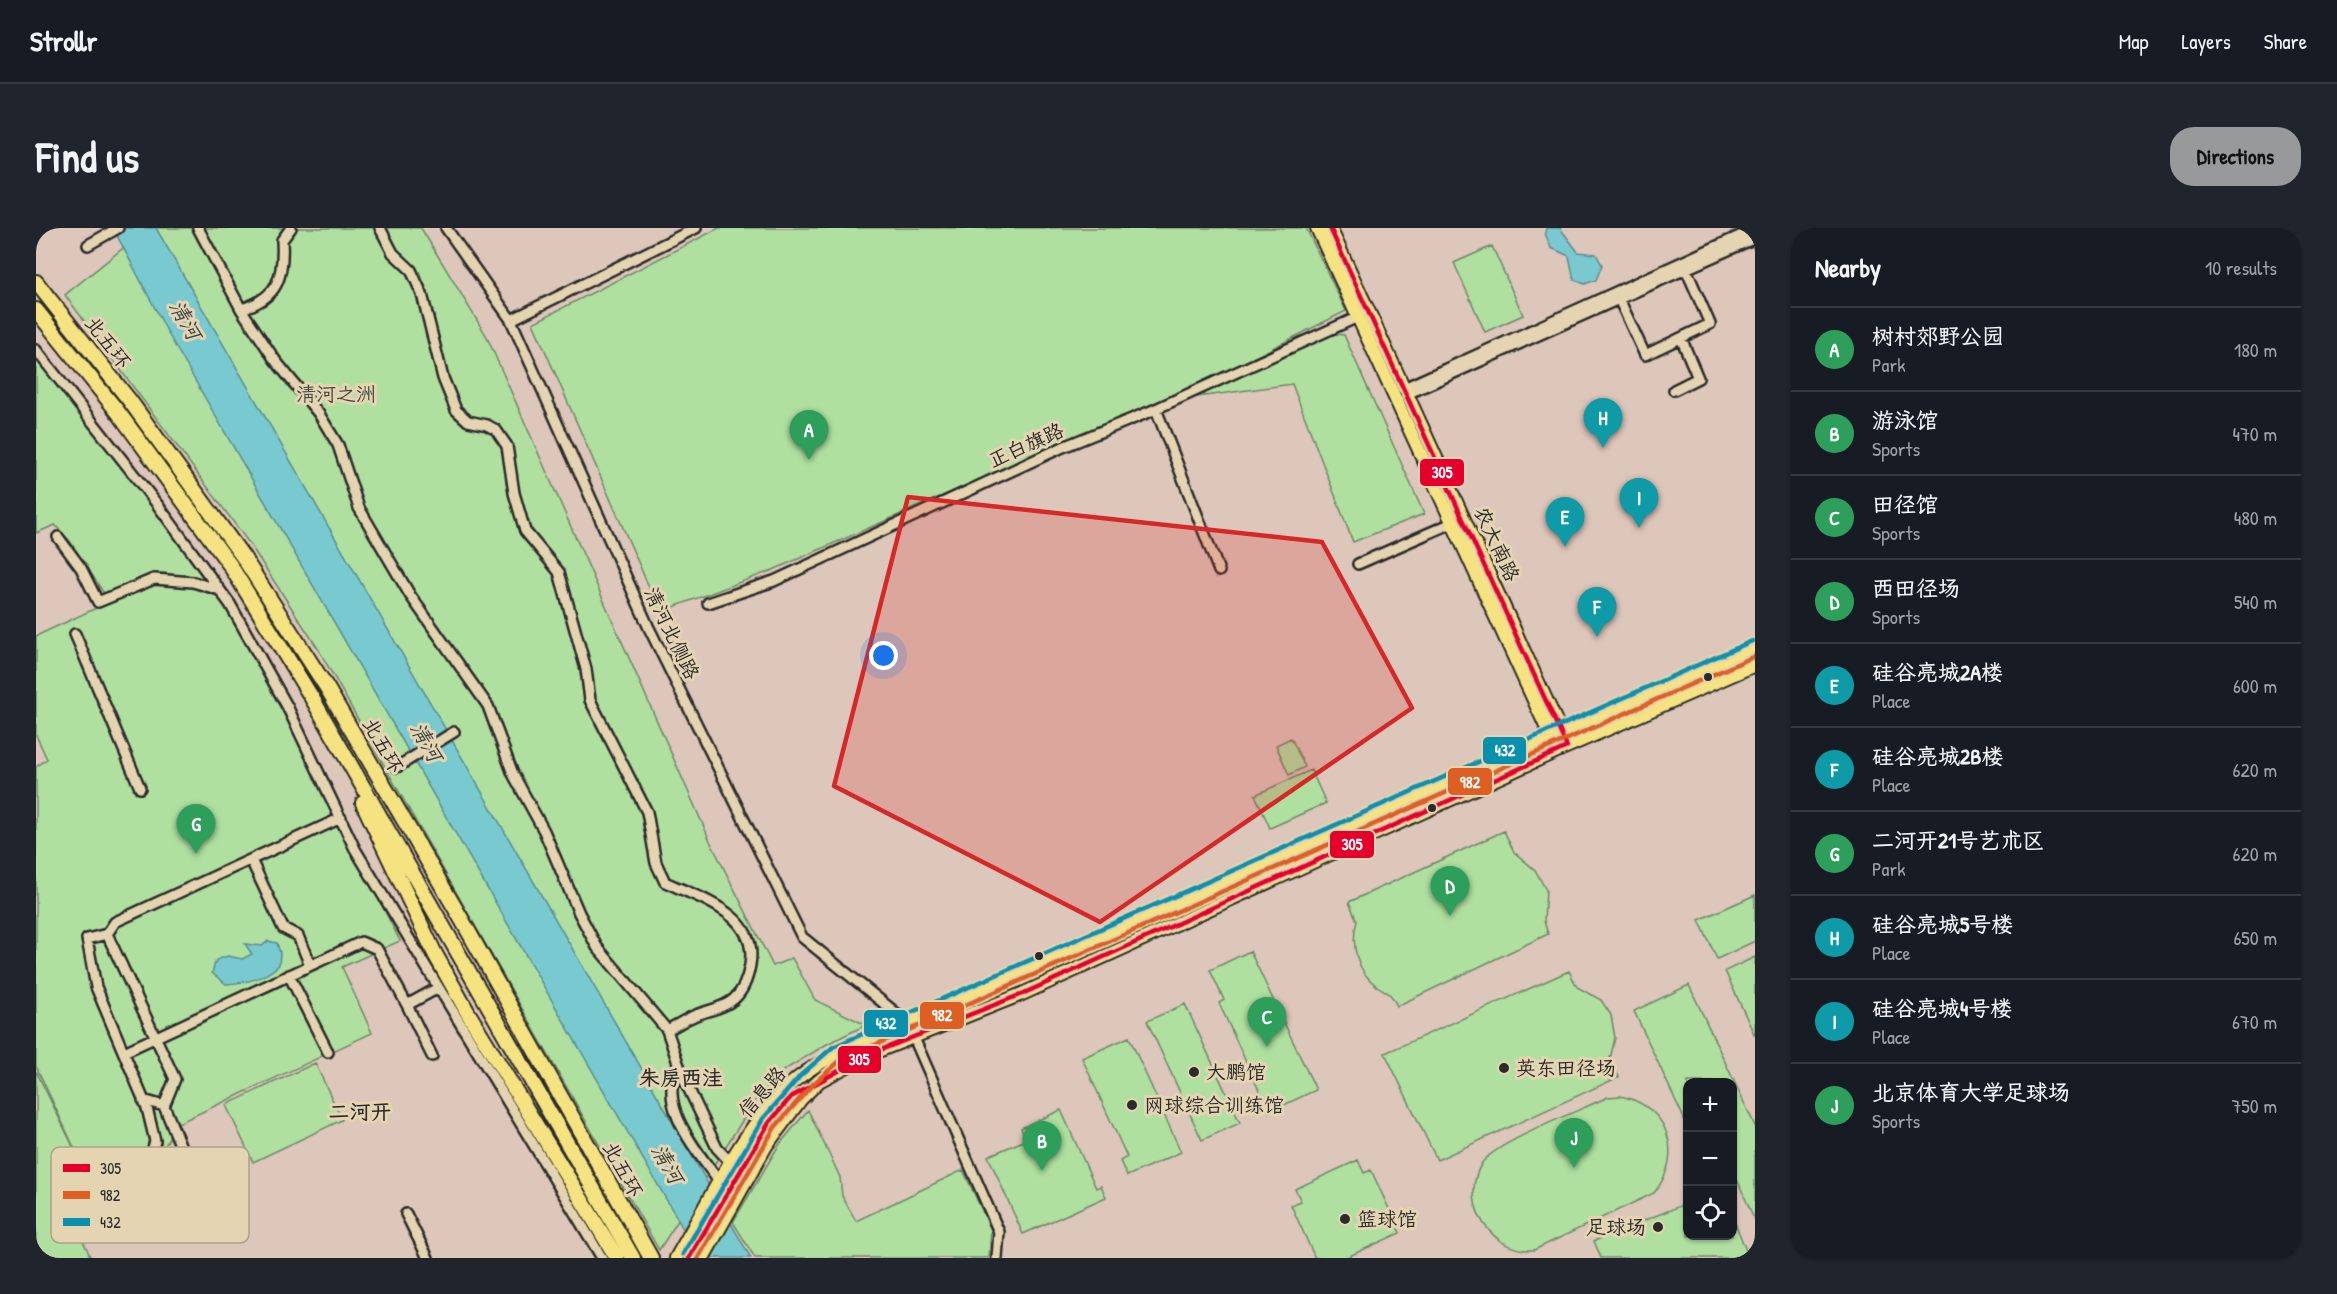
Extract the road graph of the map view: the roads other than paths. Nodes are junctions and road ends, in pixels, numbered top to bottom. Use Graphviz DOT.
graph roads {
  1 [pos="118,228"];
  2 [pos="198,228"];
  3 [pos="291,228"];
  4 [pos="380,228"];
  5 [pos="446,228"];
  6 [pos="696,228"];
  7 [pos="1317,228"];
  8 [pos="1330,228"];
  9 [pos="1755,229"];
  10 [pos="1755,238"];
  11 [pos="88,245"];
  12 [pos="1686,269"];
  13 [pos="36,282"];
  14 [pos="1619,299"];
  15 [pos="241,309"];
  16 [pos="36,310"];
  17 [pos="1358,317"];
  18 [pos="511,320"];
  19 [pos="1681,338"];
  20 [pos="36,350"];
  21 [pos="1674,390"];
  22 [pos="1405,391"];
  23 [pos="1156,409"];
  24 [pos="1452,523"];
  25 [pos="58,537"];
  26 [pos="1358,564"];
  27 [pos="1220,571"];
  28 [pos="220,590"];
  29 [pos="708,603"];
  30 [pos="75,634"];
  31 [pos="1755,648"];
  32 [pos="1755,665"];
  33 [pos="312,698"];
  34 [pos="454,732"];
  35 [pos="1557,735"];
  36 [pos="1562,749"];
  37 [pos="402,765"];
  38 [pos="140,788"];
  39 [pos="341,818"];
  40 [pos="251,860"];
  41 [pos="107,934"];
  42 [pos="310,965"];
  43 [pos="289,975"];
  44 [pos="438,988"];
  45 [pos="407,1005"];
  46 [pos="907,1022"];
  47 [pos="667,1030"];
  48 [pos="914,1037"];
  49 [pos="155,1038"];
  50 [pos="124,1052"];
  51 [pos="328,1052"];
  52 [pos="432,1056"];
  53 [pos="679,1065"];
  54 [pos="143,1100"];
  55 [pos="164,1106"];
  56 [pos="153,1147"];
  57 [pos="182,1147"];
  58 [pos="731,1163"];
  59 [pos="722,1180"];
  60 [pos="406,1214"];
  61 [pos="428,1258"];
  62 [pos="602,1258"];
  63 [pos="617,1258"];
  64 [pos="633,1258"];
  65 [pos="651,1258"];
  66 [pos="676,1258"];
  67 [pos="703,1258"];
  68 [pos="997,1258"];
  1 -- 11 [label="street"];
  2 -- 15 [label="street"];
  3 -- 15 [label="street"];
  4 -- 47 [label="street"];
  5 -- 18 [label="street, 清河北侧路"];
  6 -- 18 [label="street"];
  7 -- 17 [label="main road, 农大南路"];
  8 -- 22 [label="main road, 农大南路"];
  9 -- 22 [label="street"];
  10 -- 12 [label="street"];
  12 -- 14 [label="street"];
  12 -- 19 [label="street"];
  13 -- 65 [label="highway, 北五环"];
  14 -- 19 [label="street"];
  14 -- 22 [label="street"];
  15 -- 47 [label="street"];
  16 -- 33 [label="highway, 北五环"];
  17 -- 23 [label="street, 正白旗路"];
  17 -- 24 [label="main road, 农大南路"];
  18 -- 46 [label="street, 清河北侧路"];
  19 -- 21 [label="street"];
  20 -- 28 [label="street"];
  22 -- 35 [label="main road, 农大南路"];
  23 -- 27 [label="street"];
  23 -- 29 [label="street, 正白旗路"];
  24 -- 26 [label="street"];
  24 -- 35 [label="main road, 农大南路"];
  25 -- 28 [label="street"];
  28 -- 39 [label="street"];
  30 -- 38 [label="street"];
  31 -- 35 [label="main road, 信息路"];
  32 -- 36 [label="main road, 信息路"];
  33 -- 63 [label="highway"];
  33 -- 64 [label="highway, 北五环"];
  34 -- 37 [label="street"];
  35 -- 36 [label="main road, 农大南路"];
  35 -- 46 [label="main road, 信息路"];
  36 -- 48 [label="main road, 信息路"];
  39 -- 40 [label="street"];
  39 -- 44 [label="street"];
  40 -- 41 [label="street"];
  40 -- 42 [label="street"];
  41 -- 49 [label="street"];
  41 -- 50 [label="street"];
  42 -- 43 [label="street"];
  42 -- 45 [label="street"];
  43 -- 49 [label="street"];
  43 -- 51 [label="street"];
  44 -- 45 [label="street"];
  44 -- 62 [label="street"];
  45 -- 52 [label="street"];
  46 -- 48 [label="street"];
  46 -- 58 [label="main road, 信息路"];
  47 -- 53 [label="street"];
  48 -- 67 [label="main road, 信息路"];
  48 -- 68 [label="street"];
  49 -- 50 [label="street"];
  49 -- 55 [label="street"];
  50 -- 54 [label="street"];
  53 -- 58 [label="street"];
  53 -- 59 [label="street"];
  54 -- 55 [label="street"];
  54 -- 56 [label="street"];
  55 -- 57 [label="street"];
  58 -- 59 [label="main road, 信息路"];
  59 -- 66 [label="main road, 信息路"];
  60 -- 61 [label="street"];
}
